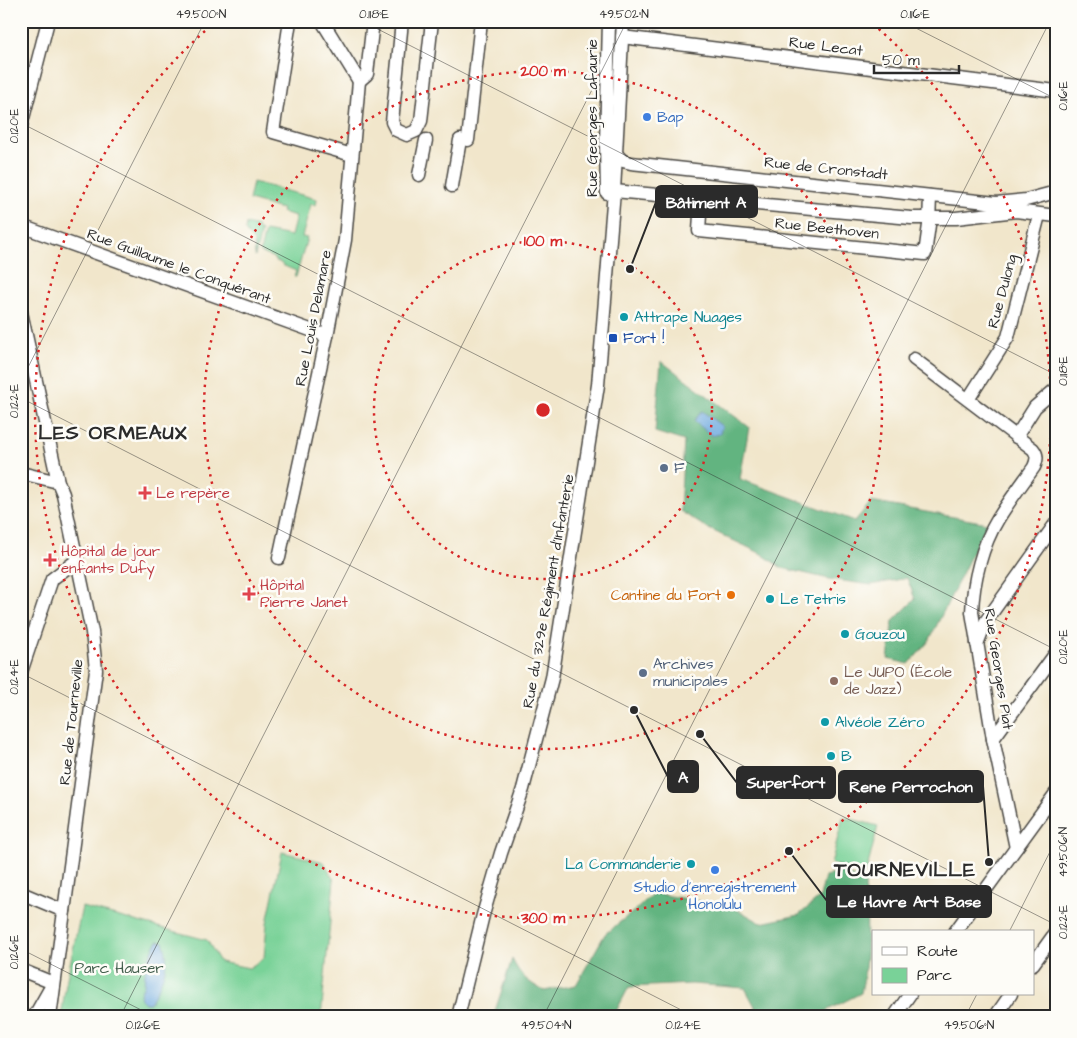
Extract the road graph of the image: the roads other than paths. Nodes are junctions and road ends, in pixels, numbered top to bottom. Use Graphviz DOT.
graph roads {
  1 [pos="48,21"];
  2 [pos="290,21"];
  3 [pos="322,21"];
  4 [pos="373,21"];
  5 [pos="402,21"];
  6 [pos="432,21"];
  7 [pos="481,21"];
  8 [pos="610,21"];
  9 [pos="623,21"];
  10 [pos="622,37"];
  11 [pos="359,81"];
  12 [pos="1056,91"];
  13 [pos="21,126"];
  14 [pos="426,140"];
  15 [pos="616,154"];
  16 [pos="352,155"];
  17 [pos="606,168"];
  18 [pos="419,175"];
  19 [pos="452,186"];
  20 [pos="614,191"];
  21 [pos="1056,192"];
  22 [pos="930,196"];
  23 [pos="701,198"];
  24 [pos="1035,198"];
  25 [pos="612,214"];
  26 [pos="1036,214"];
  27 [pos="1056,216"];
  28 [pos="929,219"];
  29 [pos="21,226"];
  30 [pos="21,312"];
  31 [pos="327,336"];
  32 [pos="914,359"];
  33 [pos="1056,389"];
  34 [pos="971,395"];
  35 [pos="1016,437"];
  36 [pos="21,473"];
  37 [pos="58,482"];
  38 [pos="1056,523"];
  39 [pos="279,558"];
  40 [pos="76,561"];
  41 [pos="977,645"];
  42 [pos="1056,653"];
  43 [pos="21,672"];
  44 [pos="993,740"];
  45 [pos="1056,793"];
  46 [pos="1016,848"];
  47 [pos="21,893"];
  48 [pos="64,911"];
  49 [pos="956,930"];
  50 [pos="1056,932"];
  51 [pos="1034,963"];
  52 [pos="21,970"];
  53 [pos="54,983"];
  54 [pos="909,996"];
  55 [pos="1010,996"];
  56 [pos="34,1017"];
  57 [pos="50,1017"];
  58 [pos="458,1017"];
  59 [pos="894,1017"];
  60 [pos="995,1017"];
  1 -- 13 [label="street"];
  2 -- 16 [label="street"];
  3 -- 11 [label="street"];
  4 -- 11 [label="street, Rue Louis Delamare"];
  5 -- 6 [label="street"];
  7 -- 19 [label="street"];
  8 -- 17 [label="street, Rue Georges Lafaurie"];
  9 -- 10 [label="street, Rue Georges Lafaurie"];
  10 -- 12 [label="street, Rue Lecat"];
  10 -- 15 [label="street, Rue Georges Lafaurie"];
  11 -- 16 [label="street, Rue Louis Delamare"];
  14 -- 18 [label="street"];
  15 -- 20 [label="street, Rue Georges Lafaurie"];
  15 -- 22 [label="street, Rue de Cronstadt"];
  16 -- 31 [label="street, Rue Louis Delamare"];
  17 -- 20 [label="street"];
  17 -- 25 [label="street, Rue Georges Lafaurie"];
  20 -- 23 [label="street"];
  20 -- 25 [label="street, Rue du 329e Régiment d'Infanterie"];
  21 -- 24 [label="street, Rue de Cronstadt"];
  22 -- 24 [label="street, Rue de Cronstadt"];
  22 -- 28 [label="street"];
  23 -- 28 [label="street"];
  23 -- 28 [label="street, Rue Beethoven"];
  24 -- 26 [label="street"];
  25 -- 58 [label="street, Rue du 329e Régiment d'Infanterie"];
  26 -- 27 [label="street"];
  26 -- 28 [label="street"];
  26 -- 34 [label="street, Rue Dulong"];
  29 -- 31 [label="street, Rue Guillaume le Conquérant"];
  30 -- 37 [label="street, Rue de Tourneville"];
  31 -- 39 [label="street, Rue Louis Delamare"];
  32 -- 35 [label="street, Rue Georges Piat"];
  33 -- 35 [label="street"];
  35 -- 41 [label="street, Rue Georges Piat"];
  36 -- 37 [label="street"];
  37 -- 40 [label="street, Rue de Tourneville"];
  38 -- 41 [label="street"];
  40 -- 43 [label="street"];
  40 -- 48 [label="street, Rue de Tourneville"];
  41 -- 44 [label="street, Rue Georges Piat"];
  42 -- 44 [label="street"];
  44 -- 46 [label="street, Rue Georges Piat"];
  45 -- 46 [label="street"];
  46 -- 49 [label="street"];
  47 -- 48 [label="street"];
  48 -- 53 [label="street, Rue de Tourneville"];
  50 -- 51 [label="street"];
  52 -- 53 [label="street"];
  53 -- 56 [label="street, Rue de Tourneville"];
  53 -- 57 [label="street"];
  54 -- 59 [label="street"];
  55 -- 60 [label="street"];
}
